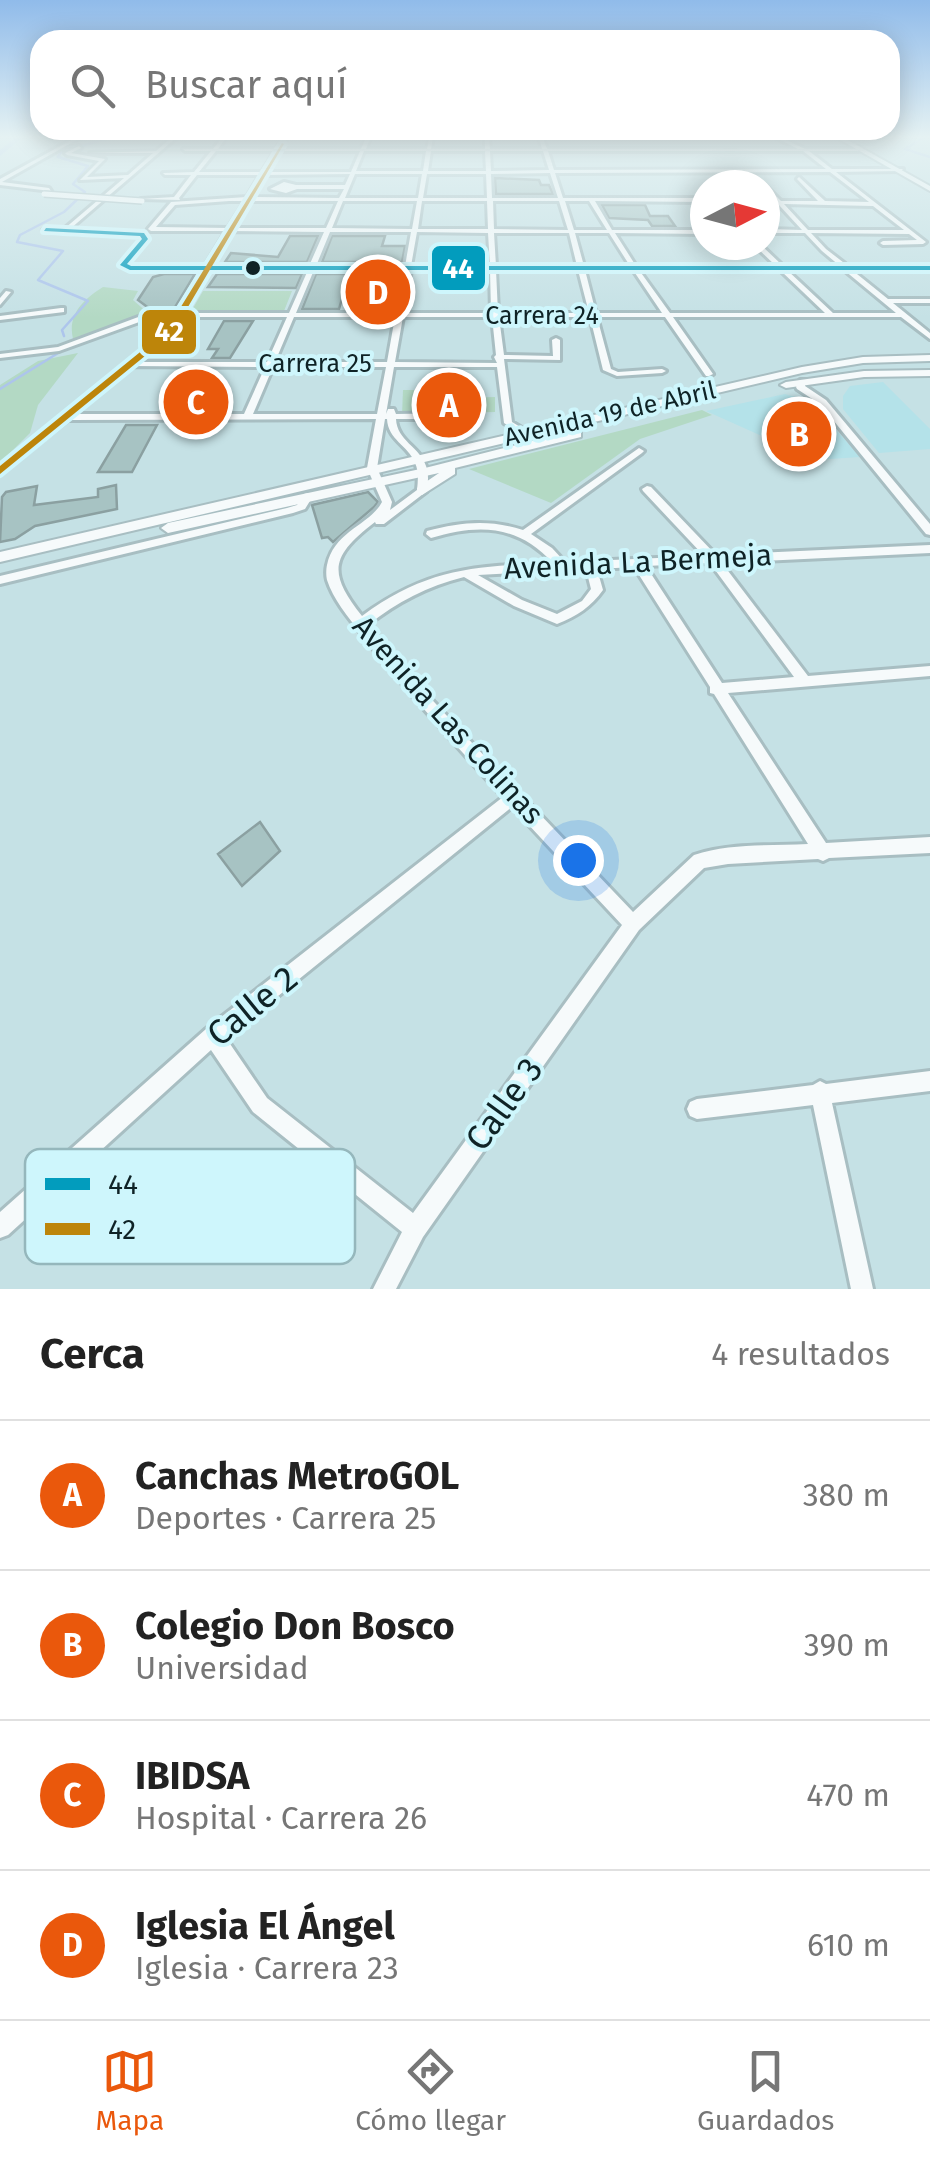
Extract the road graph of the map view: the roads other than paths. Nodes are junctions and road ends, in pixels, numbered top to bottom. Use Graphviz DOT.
graph roads {
  1 [pos="104,198"];
  2 [pos="121,198"];
  3 [pos="156,198"];
  4 [pos="819,198"];
  5 [pos="866,198"];
  6 [pos="175,200"];
  7 [pos="248,200"];
  8 [pos="278,200"];
  9 [pos="340,200"];
  10 [pos="420,200"];
  11 [pos="492,200"];
  12 [pos="561,200"];
  13 [pos="592,200"];
  14 [pos="690,200"];
  15 [pos="780,202"];
  16 [pos="780,203"];
  17 [pos="824,203"];
  18 [pos="873,204"];
  19 [pos="46,230"];
  20 [pos="65,231"];
  21 [pos="230,231"];
  22 [pos="806,231"];
  23 [pos="326,232"];
  24 [pos="572,232"];
  25 [pos="610,232"];
  26 [pos="690,232"];
  27 [pos="780,232"];
  28 [pos="910,232"];
  29 [pos="415,233"];
  30 [pos="492,233"];
  31 [pos="883,243"];
  32 [pos="773,260"];
  33 [pos="208,268"];
  34 [pos="781,268"];
  35 [pos="846,268"];
  36 [pos="930,268"];
  37 [pos="310,269"];
  38 [pos="410,269"];
  39 [pos="635,269"];
  40 [pos="493,270"];
  41 [pos="582,270"];
  42 [pos="4,292"];
  43 [pos="888,301"];
  44 [pos="930,301"];
  45 [pos="0,304"];
  46 [pos="61,310"];
  47 [pos="903,314"];
  48 [pos="181,315"];
  49 [pos="289,315"];
  50 [pos="831,315"];
  51 [pos="401,316"];
  52 [pos="495,316"];
  53 [pos="594,316"];
  54 [pos="667,316"];
  55 [pos="0,318"];
  56 [pos="930,336"];
  57 [pos="556,340"];
  58 [pos="0,356"];
  59 [pos="930,358"];
  60 [pos="498,361"];
  61 [pos="132,364"];
  62 [pos="269,364"];
  63 [pos="396,364"];
  64 [pos="662,370"];
  65 [pos="840,370"];
  66 [pos="791,372"];
  67 [pos="930,372"];
  68 [pos="709,374"];
  69 [pos="803,382"];
  70 [pos="777,388"];
  71 [pos="820,398"];
  72 [pos="458,416"];
  73 [pos="65,417"];
  74 [pos="247,417"];
  75 [pos="385,421"];
  76 [pos="524,433"];
  77 [pos="640,450"];
  78 [pos="463,462"];
  79 [pos="422,465"];
  80 [pos="0,471"];
  81 [pos="374,475"];
  82 [pos="647,490"];
  83 [pos="422,491"];
  84 [pos="308,496"];
  85 [pos="397,509"];
  86 [pos="930,531"];
  87 [pos="526,533"];
  88 [pos="431,534"];
  89 [pos="930,548"];
  90 [pos="342,550"];
  91 [pos="0,556"];
  92 [pos="712,558"];
  93 [pos="637,562"];
  94 [pos="590,564"];
  95 [pos="561,565"];
  96 [pos="0,567"];
  97 [pos="464,572"];
  98 [pos="0,580"];
  99 [pos="360,624"];
  100 [pos="930,671"];
  101 [pos="804,681"];
  102 [pos="715,689"];
  103 [pos="514,797"];
  104 [pos="930,844"];
  105 [pos="823,853"];
  106 [pos="633,924"];
  107 [pos="213,1036"];
  108 [pos="930,1080"];
  109 [pos="820,1091"];
  110 [pos="697,1108"];
  111 [pos="87,1149"];
  112 [pos="315,1149"];
  113 [pos="355,1181"];
  114 [pos="25,1205"];
  115 [pos="0,1227"];
  116 [pos="415,1229"];
  117 [pos="384,1289"];
  118 [pos="862,1289"];
  1 -- 20 [label="street"];
  2 -- 6 [label="street, bridge"];
  3 -- 6 [label="street"];
  4 -- 17 [label="street"];
  5 -- 18 [label="street"];
  6 -- 7 [label="street"];
  6 -- 21 [label="street"];
  7 -- 8 [label="street"];
  7 -- 21 [label="street"];
  8 -- 9 [label="street"];
  9 -- 10 [label="street"];
  9 -- 23 [label="street"];
  10 -- 11 [label="street"];
  10 -- 29 [label="street"];
  11 -- 12 [label="street"];
  11 -- 30 [label="street"];
  12 -- 13 [label="street"];
  12 -- 24 [label="street"];
  13 -- 14 [label="street"];
  13 -- 25 [label="street"];
  15 -- 17 [label="street"];
  16 -- 22 [label="street"];
  17 -- 18 [label="street"];
  18 -- 28 [label="street"];
  19 -- 20 [label="street"];
  20 -- 33 [label="street"];
  21 -- 23 [label="street"];
  21 -- 33 [label="street"];
  22 -- 27 [label="street"];
  22 -- 28 [label="street"];
  22 -- 35 [label="street"];
  23 -- 29 [label="street"];
  23 -- 37 [label="street"];
  24 -- 25 [label="street"];
  24 -- 30 [label="street"];
  24 -- 41 [label="street"];
  25 -- 26 [label="street"];
  25 -- 39 [label="street"];
  28 -- 31 [label="street"];
  29 -- 30 [label="street"];
  29 -- 38 [label="street"];
  30 -- 40 [label="street"];
  32 -- 34 [label="street"];
  33 -- 37 [label="street"];
  33 -- 48 [label="street"];
  34 -- 35 [label="street"];
  34 -- 39 [label="street"];
  34 -- 50 [label="street"];
  35 -- 36 [label="street"];
  35 -- 43 [label="street"];
  37 -- 38 [label="street"];
  37 -- 49 [label="street"];
  38 -- 40 [label="street"];
  38 -- 51 [label="street"];
  39 -- 41 [label="street"];
  39 -- 54 [label="street"];
  40 -- 41 [label="street"];
  40 -- 52 [label="street"];
  41 -- 53 [label="street"];
  42 -- 45 [label="street"];
  43 -- 44 [label="street"];
  43 -- 47 [label="street"];
  46 -- 55 [label="street"];
  47 -- 50 [label="street, Carrera 24"];
  47 -- 56 [label="street"];
  48 -- 49 [label="street, Carrera 24"];
  48 -- 58 [label="street, Carrera 24"];
  48 -- 61 [label="street"];
  49 -- 51 [label="street, Carrera 24"];
  49 -- 62 [label="street"];
  50 -- 54 [label="street, Carrera 24"];
  51 -- 52 [label="street, Carrera 24"];
  51 -- 63 [label="street"];
  52 -- 53 [label="street, Carrera 24"];
  52 -- 60 [label="street"];
  53 -- 54 [label="street, Carrera 24"];
  53 -- 64 [label="street"];
  54 -- 68 [label="street"];
  57 -- 60 [label="street, Carrera 25"];
  59 -- 65 [label="main road, Avenida 19 de Abril"];
  60 -- 63 [label="street, Carrera 25"];
  60 -- 76 [label="street"];
  61 -- 62 [label="street, Carrera 25"];
  61 -- 73 [label="street"];
  62 -- 63 [label="street, Carrera 25"];
  62 -- 74 [label="street"];
  63 -- 75 [label="street"];
  65 -- 66 [label="main road, Avenida 19 de Abril"];
  65 -- 67 [label="main road, Avenida 19 de Abril"];
  65 -- 69 [label="main road, Avenida 19 de Abril"];
  65 -- 71 [label="main road"];
  66 -- 69 [label="street"];
  66 -- 76 [label="main road, Avenida 19 de Abril"];
  69 -- 70 [label="main road, Avenida 19 de Abril"];
  69 -- 71 [label="street"];
  70 -- 71 [label="main road"];
  70 -- 78 [label="main road, Avenida 19 de Abril"];
  71 -- 86 [label="street"];
  72 -- 75 [label="street"];
  73 -- 74 [label="street"];
  73 -- 80 [label="street"];
  74 -- 75 [label="street"];
  75 -- 79 [label="street"];
  75 -- 81 [label="street"];
  76 -- 79 [label="main road, Avenida 19 de Abril"];
  77 -- 87 [label="street"];
  78 -- 79 [label="main road, Avenida 19 de Abril"];
  78 -- 83 [label="main road"];
  79 -- 81 [label="main road, Avenida 19 de Abril"];
  79 -- 83 [label="street"];
  81 -- 84 [label="main road, Avenida 19 de Abril"];
  81 -- 85 [label="street"];
  81 -- 90 [label="street"];
  81 -- 91 [label="main road, Avenida 19 de Abril"];
  82 -- 92 [label="street"];
  83 -- 85 [label="street"];
  84 -- 96 [label="main road, Avenida 19 de Abril"];
  84 -- 98 [label="street"];
  85 -- 90 [label="street"];
  87 -- 88 [label="street"];
  87 -- 95 [label="street"];
  89 -- 92 [label="street, Avenida La Bermeja"];
  90 -- 99 [label="street, Avenida Las Colinas"];
  92 -- 93 [label="street, Avenida La Bermeja"];
  92 -- 101 [label="street"];
  93 -- 94 [label="street, Avenida La Bermeja"];
  93 -- 102 [label="street"];
  94 -- 95 [label="street, Avenida La Bermeja"];
  94 -- 97 [label="street"];
  95 -- 97 [label="street, Avenida La Bermeja"];
  97 -- 99 [label="street, Avenida La Bermeja"];
  99 -- 103 [label="street, Avenida Las Colinas"];
  100 -- 101 [label="street"];
  101 -- 102 [label="street"];
  102 -- 105 [label="street"];
  103 -- 106 [label="street, Avenida Las Colinas"];
  103 -- 107 [label="street, Calle 2"];
  104 -- 105 [label="street, Calle 3"];
  105 -- 106 [label="street, Calle 3"];
  106 -- 116 [label="street, Calle 3"];
  107 -- 111 [label="street, Calle 2"];
  107 -- 112 [label="street"];
  108 -- 109 [label="street"];
  109 -- 110 [label="street"];
  109 -- 118 [label="street"];
  113 -- 116 [label="street"];
  114 -- 115 [label="street, Calle 2"];
  116 -- 117 [label="street, Calle 3"];
}
